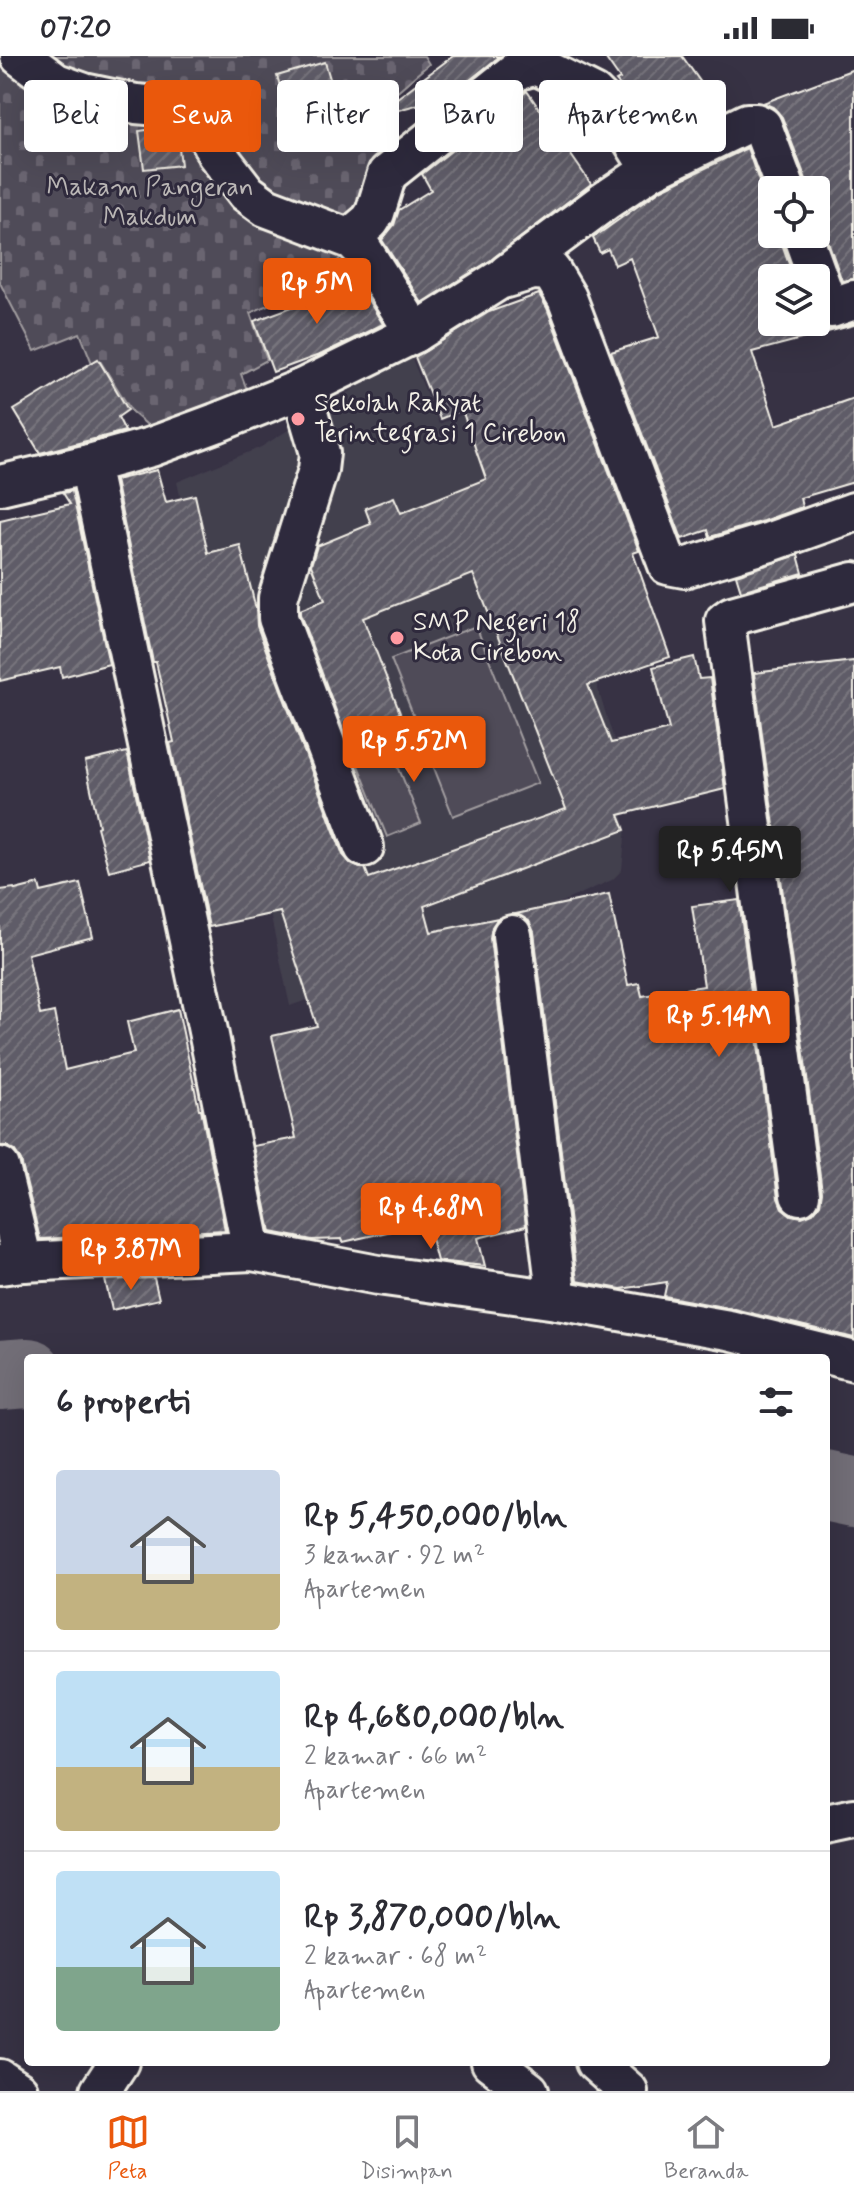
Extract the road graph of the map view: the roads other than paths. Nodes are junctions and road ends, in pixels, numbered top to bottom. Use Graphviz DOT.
graph roads {
  1 [pos="20,56"];
  2 [pos="651,170"];
  3 [pos="781,176"];
  4 [pos="345,237"];
  5 [pos="807,248"];
  6 [pos="499,280"];
  7 [pos="854,300"];
  8 [pos="415,333"];
  9 [pos="301,389"];
  10 [pos="89,464"];
  11 [pos="1,482"];
  12 [pos="854,512"];
  13 [pos="854,582"];
  14 [pos="364,847"];
  15 [pos="512,935"];
  16 [pos="0,1167"];
  17 [pos="800,1195"];
  18 [pos="252,1251"];
  19 [pos="11,1263"];
  20 [pos="557,1300"];
  21 [pos="826,1354"];
  22 [pos="830,1355"];
  23 [pos="854,1361"];
  24 [pos="854,1818"];
  25 [pos="830,1823"];
  26 [pos="116,2066"];
  27 [pos="496,2066"];
  28 [pos="600,2066"];
  29 [pos="0,2079"];
  30 [pos="18,2091"];
  31 [pos="100,2091"];
  32 [pos="529,2091"];
  33 [pos="628,2091"];
  1 -- 4 [label="street"];
  2 -- 3 [label="street"];
  2 -- 4 [label="street"];
  2 -- 6 [label="street"];
  4 -- 8 [label="street"];
  5 -- 7 [label="street"];
  6 -- 8 [label="street"];
  6 -- 12 [label="street"];
  8 -- 9 [label="street"];
  9 -- 10 [label="street"];
  9 -- 14 [label="street"];
  10 -- 11 [label="street"];
  10 -- 18 [label="street"];
  13 -- 17 [label="street"];
  15 -- 20 [label="street"];
  16 -- 19 [label="street"];
  18 -- 19 [label="street"];
  18 -- 20 [label="street"];
  20 -- 21 [label="street"];
  22 -- 23 [label="street"];
  24 -- 25 [label="street"];
  26 -- 31 [label="street"];
  27 -- 32 [label="street"];
  28 -- 33 [label="street"];
  29 -- 30 [label="street"];
}
